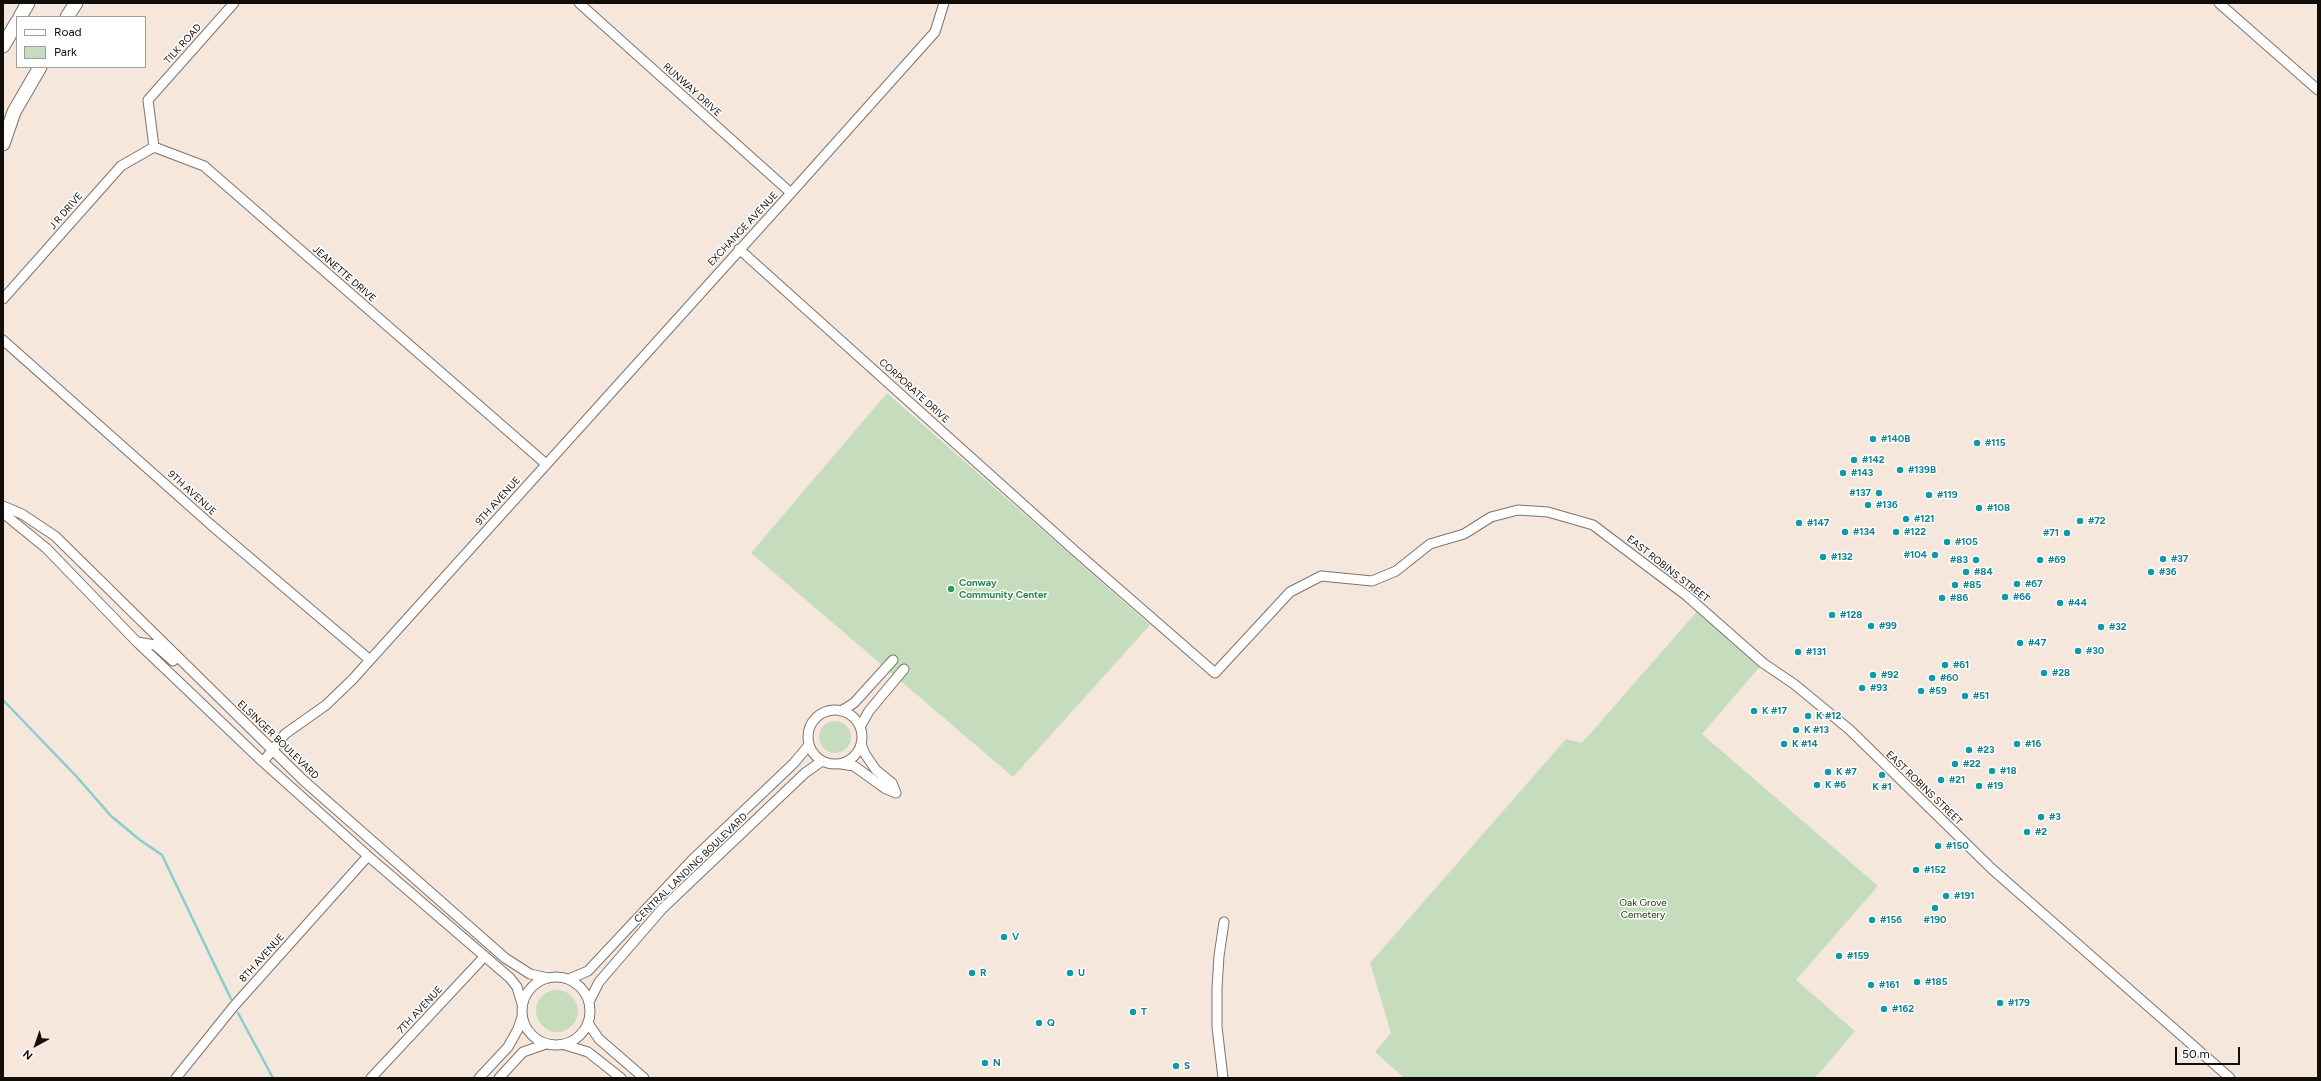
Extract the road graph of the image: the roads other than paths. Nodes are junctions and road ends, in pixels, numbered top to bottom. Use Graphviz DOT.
graph roads {
  1 [pos="28,3"];
  2 [pos="76,3"];
  3 [pos="234,3"];
  4 [pos="579,3"];
  5 [pos="944,3"];
  6 [pos="2219,3"];
  7 [pos="21,16"];
  8 [pos="68,16"];
  9 [pos="16,24"];
  10 [pos="3,46"];
  11 [pos="39,68"];
  12 [pos="2318,90"];
  13 [pos="3,144"];
  14 [pos="154,147"];
  15 [pos="791,193"];
  16 [pos="739,249"];
  17 [pos="3,299"];
  18 [pos="3,340"];
  19 [pos="546,464"];
  20 [pos="3,506"];
  21 [pos="3,513"];
  22 [pos="1593,525"];
  23 [pos="137,642"];
  24 [pos="370,660"];
  25 [pos="894,660"];
  26 [pos="904,669"];
  27 [pos="207,687"];
  28 [pos="841,711"];
  29 [pos="860,727"];
  30 [pos="861,744"];
  31 [pos="809,745"];
  32 [pos="272,749"];
  33 [pos="822,761"];
  34 [pos="263,762"];
  35 [pos="837,764"];
  36 [pos="368,856"];
  37 [pos="1224,922"];
  38 [pos="484,957"];
  39 [pos="548,978"];
  40 [pos="569,979"];
  41 [pos="589,1002"];
  42 [pos="522,1004"];
  43 [pos="522,1017"];
  44 [pos="588,1023"];
  45 [pos="546,1044"];
  46 [pos="564,1045"];
  47 [pos="176,1078"];
  48 [pos="372,1078"];
  49 [pos="480,1078"];
  50 [pos="498,1078"];
  51 [pos="621,1078"];
  52 [pos="644,1078"];
  53 [pos="1223,1078"];
  54 [pos="2230,1078"];
  1 -- 7 [label="highway"];
  2 -- 8 [label="highway"];
  3 -- 14 [label="street, TILK ROAD"];
  4 -- 15 [label="street, RUNWAY DRIVE"];
  5 -- 15 [label="street, EXCHANGE AVENUE"];
  6 -- 12 [label="street"];
  9 -- 10 [label="highway"];
  11 -- 13 [label="highway"];
  14 -- 17 [label="street, J R DRIVE"];
  14 -- 19 [label="street, JEANETTE DRIVE"];
  15 -- 16 [label="street, EXCHANGE AVENUE"];
  16 -- 19 [label="street, EXCHANGE AVENUE"];
  16 -- 22 [label="street, CORPORATE DRIVE"];
  18 -- 24 [label="street, 9TH AVENUE"];
  19 -- 24 [label="street, 9TH AVENUE"];
  20 -- 27 [label="street, ELSINGER BOULEVARD"];
  21 -- 23 [label="street"];
  22 -- 54 [label="street, EAST ROBINS STREET"];
  23 -- 27 [label="street"];
  23 -- 34 [label="street"];
  24 -- 32 [label="street, 9TH AVENUE"];
  25 -- 28 [label="street"];
  26 -- 29 [label="street"];
  27 -- 32 [label="street, ELSINGER BOULEVARD"];
  28 -- 29 [label="street"];
  28 -- 31 [label="street"];
  29 -- 30 [label="street"];
  30 -- 35 [label="street"];
  30 -- 35 [label="street"];
  31 -- 33 [label="street"];
  31 -- 40 [label="street, CENTRAL LANDING BOULEVARD"];
  32 -- 34 [label="street, 9TH AVENUE"];
  32 -- 39 [label="street, ELSINGER BOULEVARD"];
  33 -- 35 [label="street"];
  33 -- 41 [label="street, CENTRAL LANDING BOULEVARD"];
  34 -- 36 [label="street"];
  36 -- 38 [label="street"];
  36 -- 47 [label="street, 8TH AVENUE"];
  37 -- 53 [label="street"];
  38 -- 42 [label="street"];
  38 -- 48 [label="street, 7TH AVENUE"];
  39 -- 40 [label="street"];
  39 -- 42 [label="street"];
  40 -- 41 [label="street"];
  41 -- 44 [label="street"];
  42 -- 43 [label="street"];
  43 -- 45 [label="street"];
  43 -- 49 [label="street"];
  44 -- 46 [label="street"];
  44 -- 52 [label="street"];
  45 -- 46 [label="street"];
  45 -- 50 [label="street"];
  46 -- 51 [label="street"];
}
